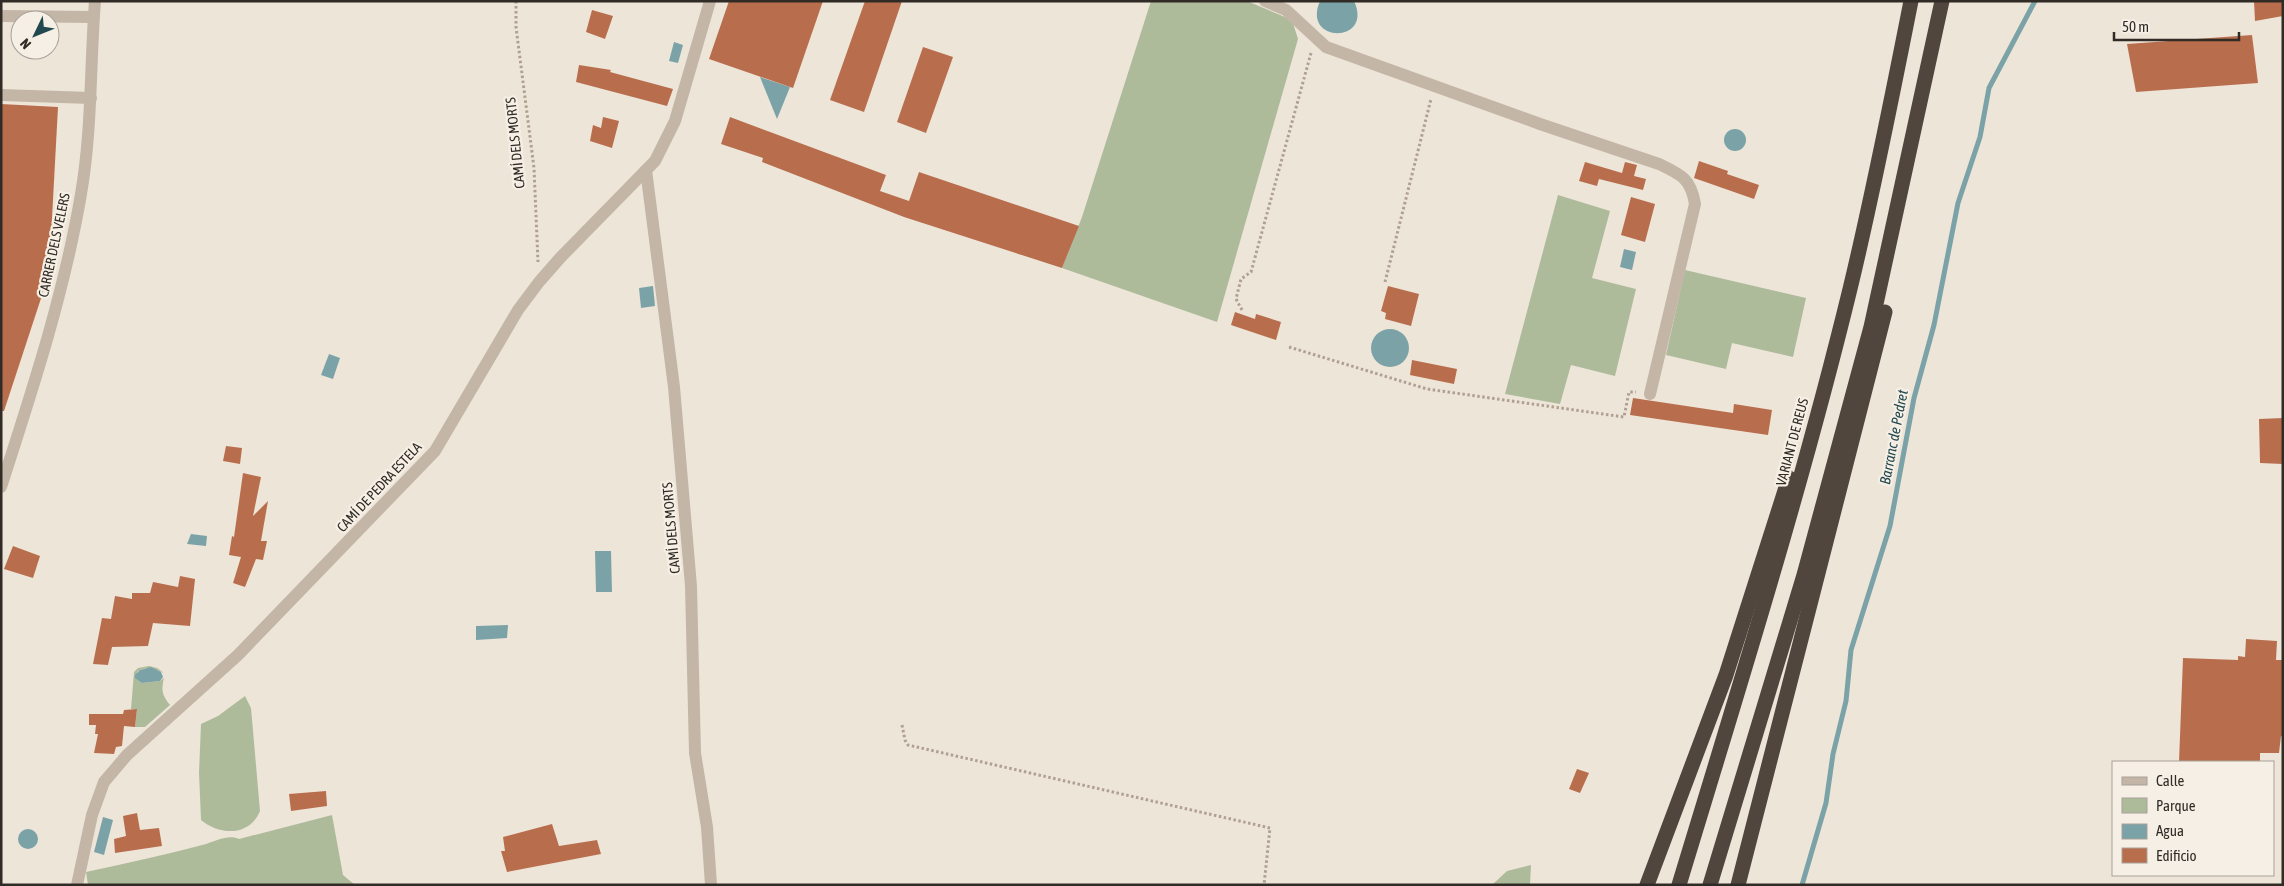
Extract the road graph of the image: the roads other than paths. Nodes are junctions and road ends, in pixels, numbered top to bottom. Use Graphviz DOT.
graph roads {
  1 [pos="94,1"];
  2 [pos="710,1"];
  3 [pos="1265,1"];
  4 [pos="1911,1"];
  5 [pos="1942,1"];
  6 [pos="1,16"];
  7 [pos="93,17"];
  8 [pos="1,95"];
  9 [pos="92,98"];
  10 [pos="1922,98"];
  11 [pos="646,170"];
  12 [pos="1850,289"];
  13 [pos="1650,394"];
  14 [pos="1,487"];
  15 [pos="77,885"];
  16 [pos="711,885"];
  17 [pos="1648,885"];
  18 [pos="1678,885"];
  19 [pos="1710,885"];
  20 [pos="1738,885"];
  1 -- 7 [label="street, CARRER DELS VELERS"];
  2 -- 11 [label="street, CAMÍ DE PEDRA ESTELA"];
  3 -- 13 [label="street"];
  4 -- 12 [label="highway, VARIANT DE REUS"];
  5 -- 10 [label="highway"];
  6 -- 7 [label="street"];
  7 -- 9 [label="street, CARRER DELS VELERS"];
  8 -- 9 [label="street"];
  9 -- 14 [label="street, CARRER DELS VELERS"];
  10 -- 19 [label="highway"];
  10 -- 20 [label="highway"];
  11 -- 15 [label="street, CAMÍ DE PEDRA ESTELA"];
  11 -- 16 [label="street, CAMÍ DELS MORTS"];
  12 -- 17 [label="highway"];
  12 -- 18 [label="highway, VARIANT DE REUS"];
}
